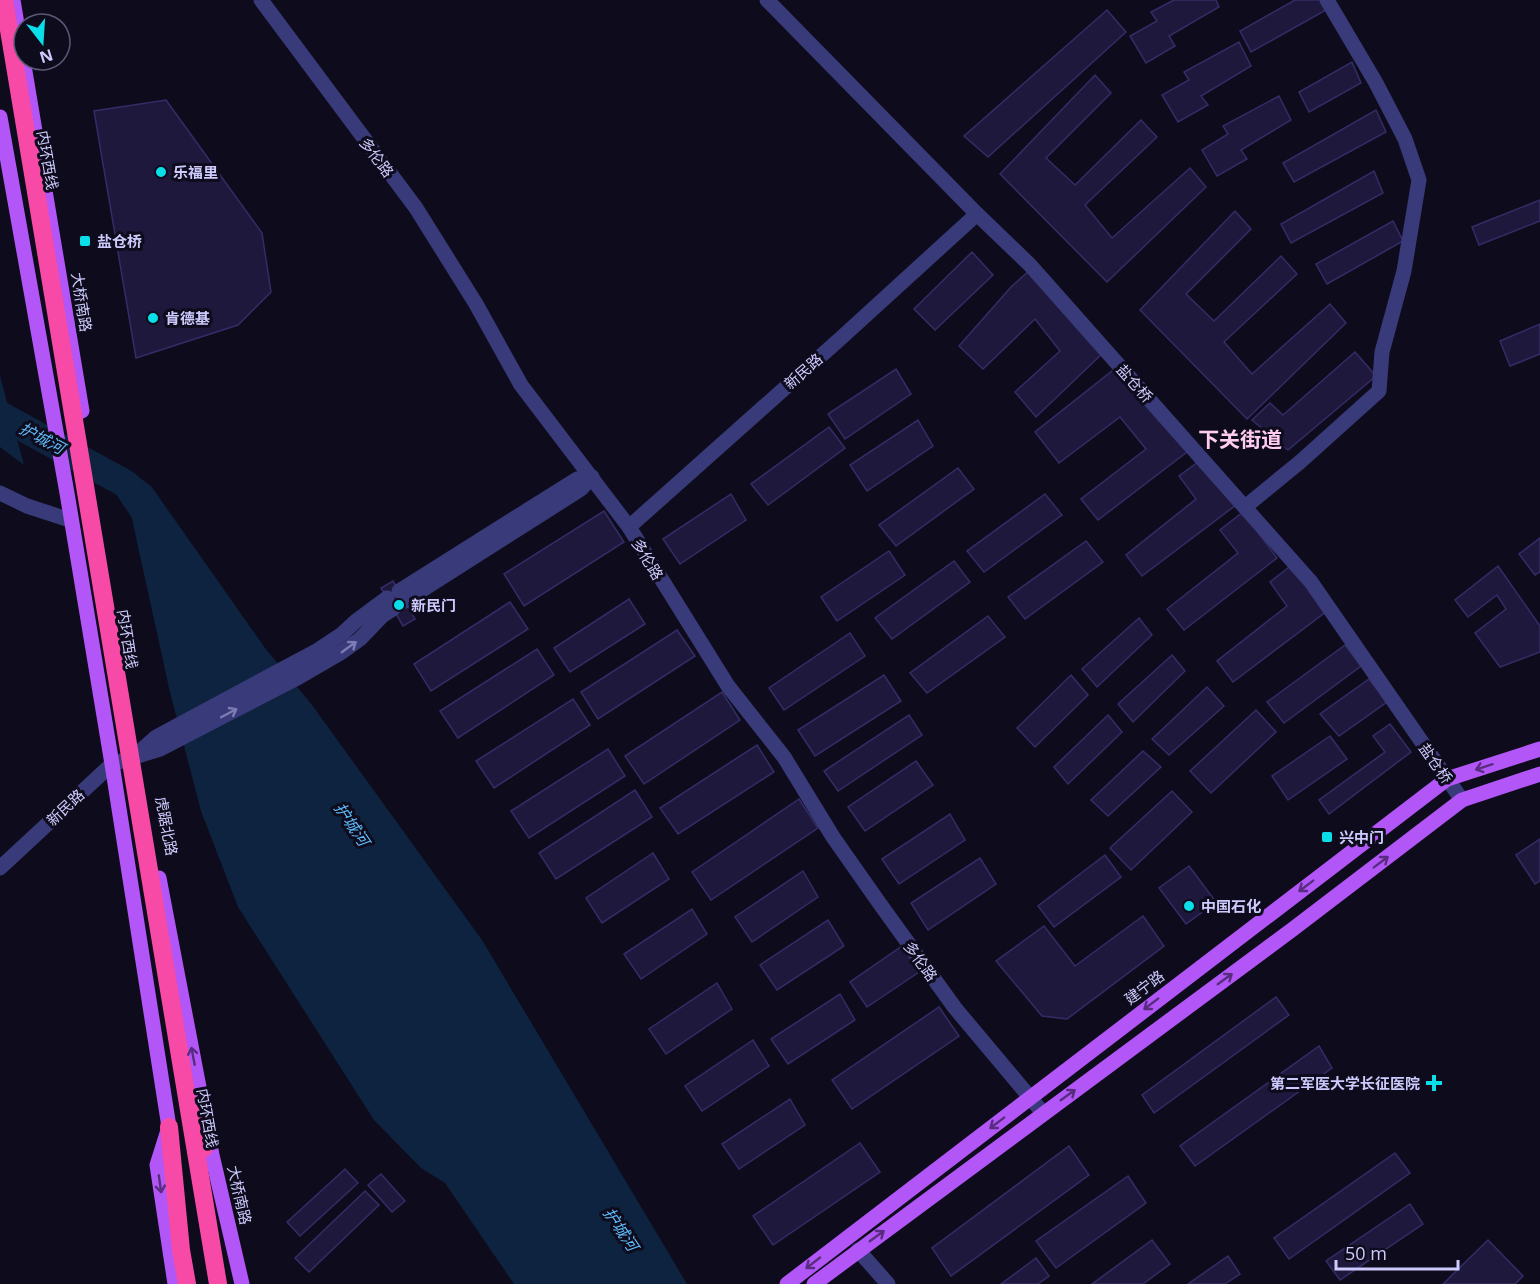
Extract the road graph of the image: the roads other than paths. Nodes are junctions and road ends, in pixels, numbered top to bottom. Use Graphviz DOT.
graph roads {
  1 [pos="4,0"];
  2 [pos="13,0"];
  3 [pos="261,0"];
  4 [pos="767,0"];
  5 [pos="1327,0"];
  6 [pos="0,43"];
  7 [pos="0,117"];
  8 [pos="976,214"];
  9 [pos="592,477"];
  10 [pos="0,493"];
  11 [pos="1245,507"];
  12 [pos="70,520"];
  13 [pos="629,528"];
  14 [pos="103,543"];
  15 [pos="1540,749"];
  16 [pos="136,755"];
  17 [pos="112,764"];
  18 [pos="1540,774"];
  19 [pos="1447,779"];
  20 [pos="1462,800"];
  21 [pos="0,868"];
  22 [pos="1029,1097"];
  23 [pos="1043,1113"];
  24 [pos="203,1114"];
  25 [pos="169,1127"];
  26 [pos="858,1250"];
  27 [pos="175,1284"];
  28 [pos="187,1284"];
  29 [pos="205,1284"];
  30 [pos="218,1284"];
  31 [pos="230,1284"];
  32 [pos="242,1284"];
  33 [pos="787,1284"];
  34 [pos="814,1284"];
  35 [pos="888,1284"];
  1 -- 30 [label="highway, 内环西线"];
  2 -- 14 [label="main road, 大桥南路"];
  3 -- 9 [label="street, 多伦路"];
  4 -- 8 [label="street, 盐仓桥"];
  5 -- 11 [label="street"];
  6 -- 29 [label="highway, 内环西线"];
  7 -- 12 [label="main road"];
  8 -- 11 [label="street, 盐仓桥"];
  8 -- 13 [label="street, 新民路"];
  9 -- 13 [label="street, 多伦路"];
  9 -- 16 [label="street"];
  10 -- 12 [label="street"];
  11 -- 19 [label="street, 盐仓桥"];
  12 -- 17 [label="main road"];
  13 -- 22 [label="street, 多伦路"];
  14 -- 16 [label="main road, 虎踞北路"];
  15 -- 19 [label="main road, 建宁路, one-way"];
  16 -- 17 [label="street, 新民路"];
  24 -- 16 [label="main road, 虎踞北路, one-way"];
  17 -- 21 [label="street, 新民路"];
  17 -- 25 [label="main road"];
  18 -- 20 [label="main road"];
  19 -- 20 [label="street, 盐仓桥"];
  19 -- 22 [label="main road, 建宁路, one-way"];
  23 -- 20 [label="main road, one-way"];
  22 -- 23 [label="street, 多伦路"];
  22 -- 33 [label="main road, 建宁路, one-way"];
  26 -- 23 [label="main road, one-way"];
  24 -- 31 [label="highway"];
  24 -- 32 [label="main road, 大桥南路"];
  25 -- 27 [label="main road, one-way"];
  25 -- 28 [label="highway"];
  26 -- 34 [label="main road"];
  26 -- 35 [label="street"];
}
